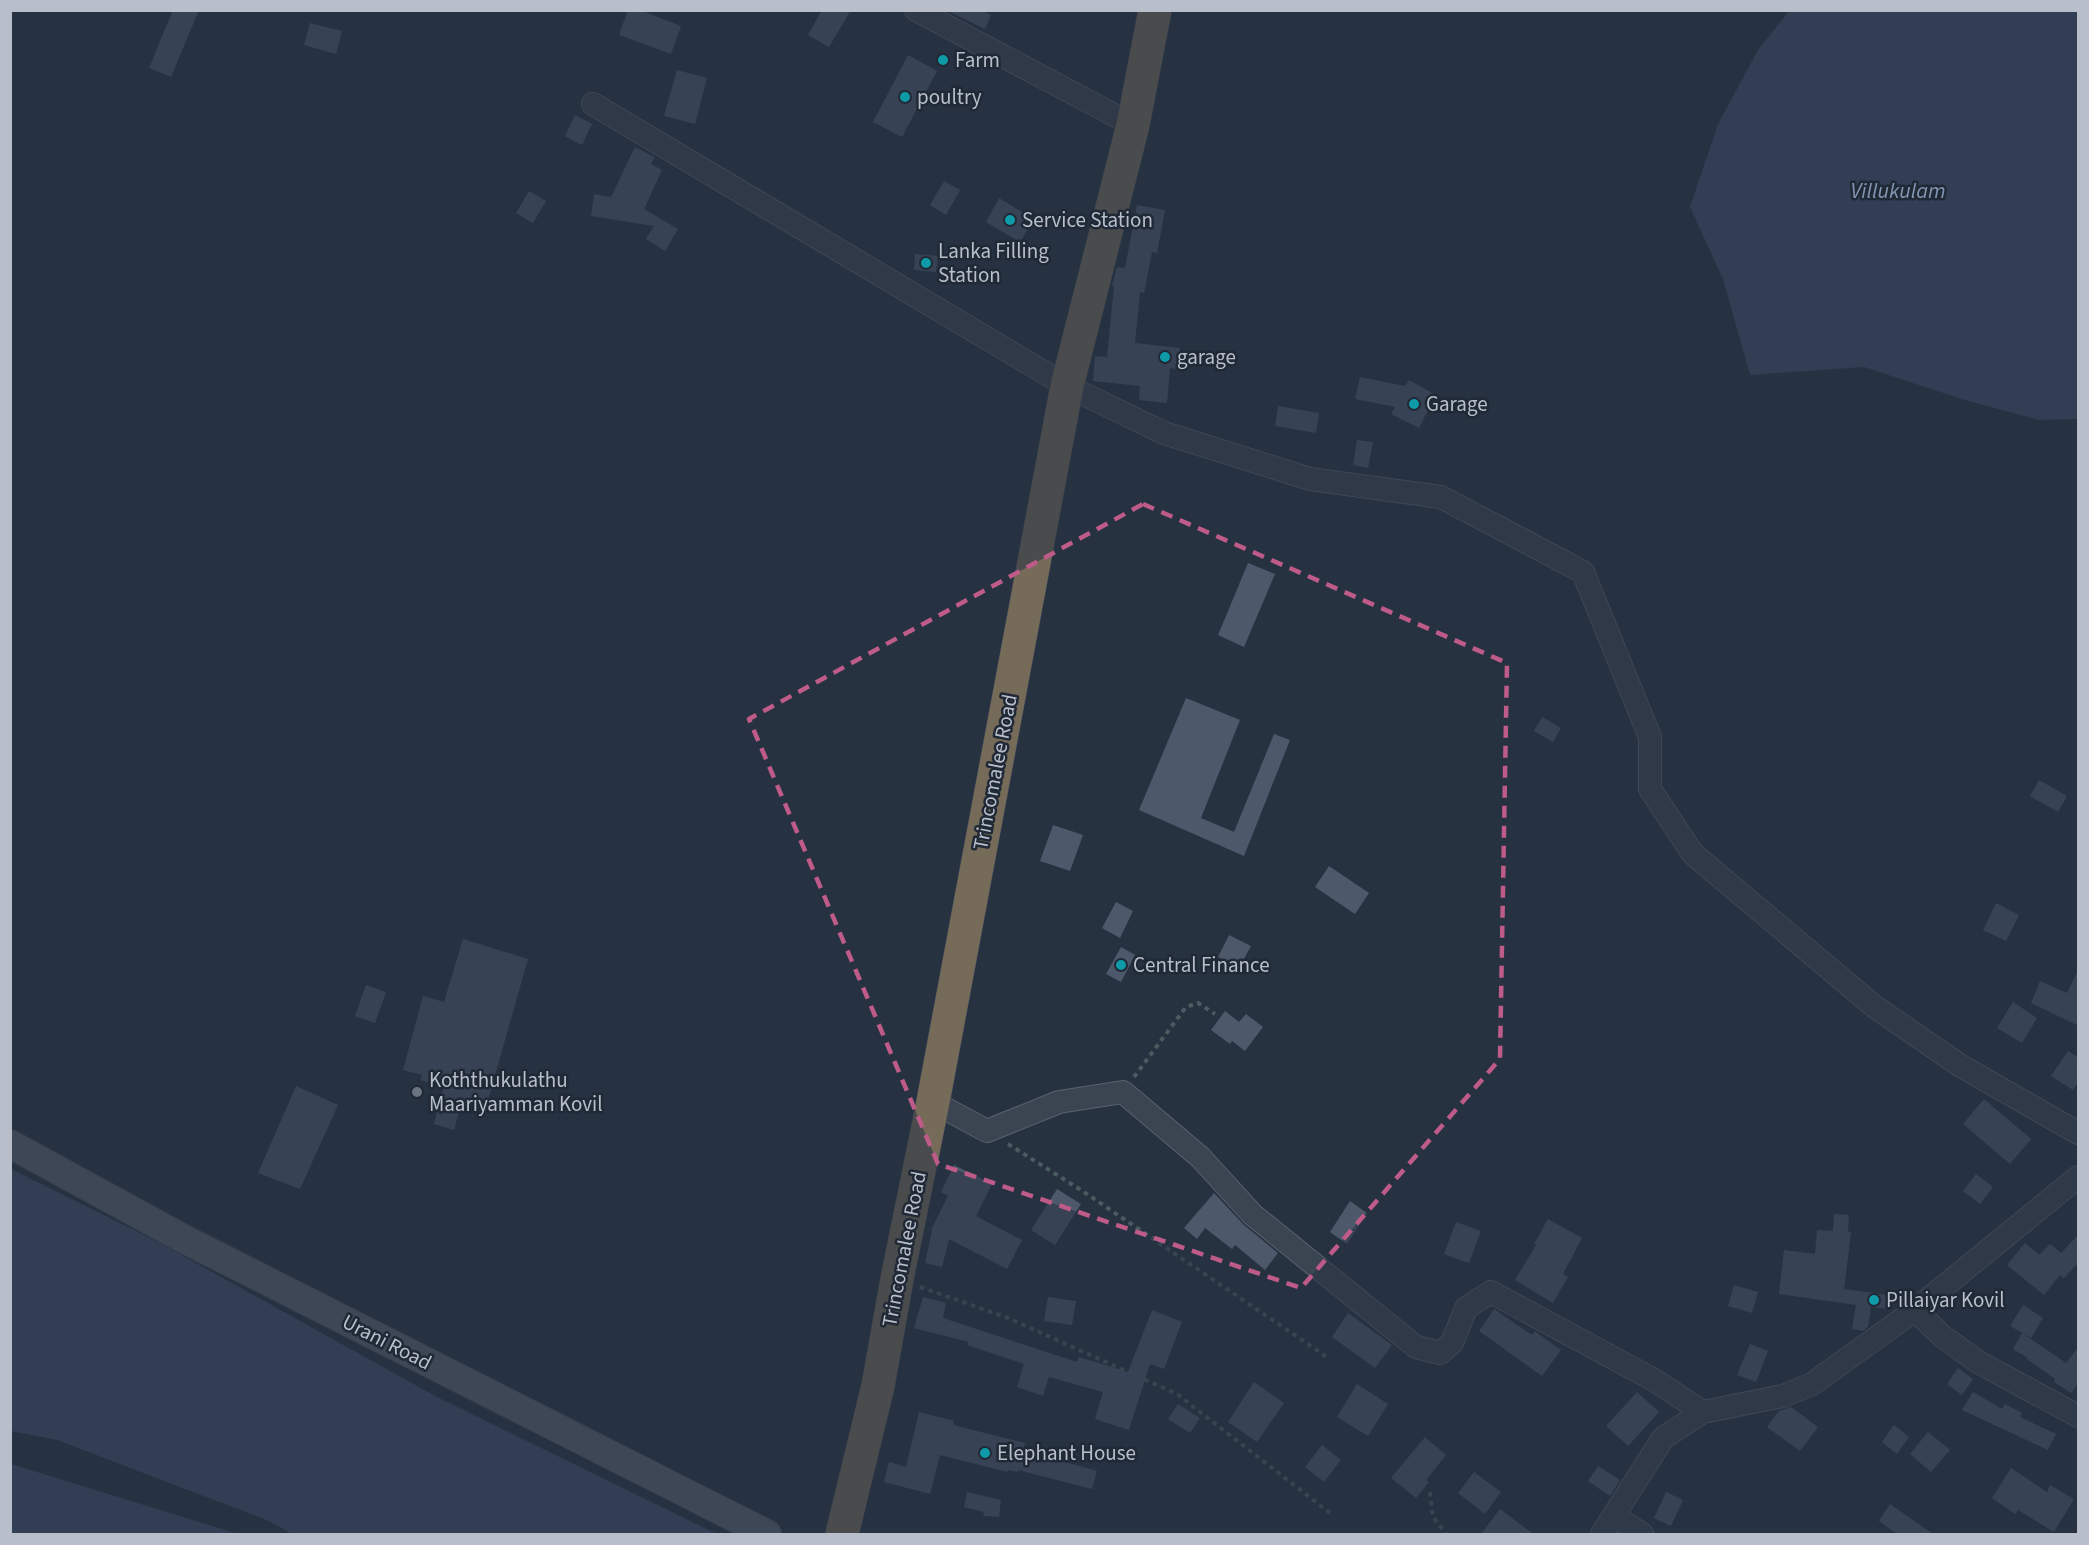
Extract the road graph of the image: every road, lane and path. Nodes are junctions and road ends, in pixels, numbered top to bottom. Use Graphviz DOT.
graph roads {
  1 [pos="916,10"];
  2 [pos="1155,10"];
  3 [pos="593,104"];
  4 [pos="1133,125"];
  5 [pos="1067,386"];
  6 [pos="1215,1014"];
  7 [pos="1123,1092"];
  8 [pos="933,1102"];
  9 [pos="987,1131"];
  10 [pos="2079,1133"];
  11 [pos="10,1144"];
  12 [pos="2079,1177"];
  13 [pos="897,1279"];
  14 [pos="1915,1311"];
  15 [pos="1327,1357"];
  16 [pos="1703,1412"];
  17 [pos="2079,1416"];
  18 [pos="1430,1492"];
  19 [pos="1330,1513"];
  20 [pos="1608,1525"];
  21 [pos="767,1534"];
  22 [pos="842,1534"];
  23 [pos="1446,1534"];
  24 [pos="1642,1534"];
  1 -- 4 [label="street"];
  2 -- 4 [label="highway, Trincomalee Road"];
  3 -- 5 [label="street"];
  4 -- 5 [label="highway, Trincomalee Road"];
  5 -- 8 [label="highway, Trincomalee Road"];
  5 -- 10 [label="street"];
  6 -- 7 [label="path"];
  7 -- 9 [label="street"];
  7 -- 16 [label="street"];
  8 -- 9 [label="street"];
  8 -- 13 [label="highway, Trincomalee Road"];
  9 -- 15 [label="path"];
  11 -- 21 [label="main road, Urani Road"];
  12 -- 14 [label="street"];
  13 -- 19 [label="path"];
  13 -- 22 [label="highway, Trincomalee Road"];
  14 -- 16 [label="street"];
  14 -- 17 [label="street"];
  16 -- 20 [label="street"];
  18 -- 23 [label="path"];
  20 -- 24 [label="street"];
}
